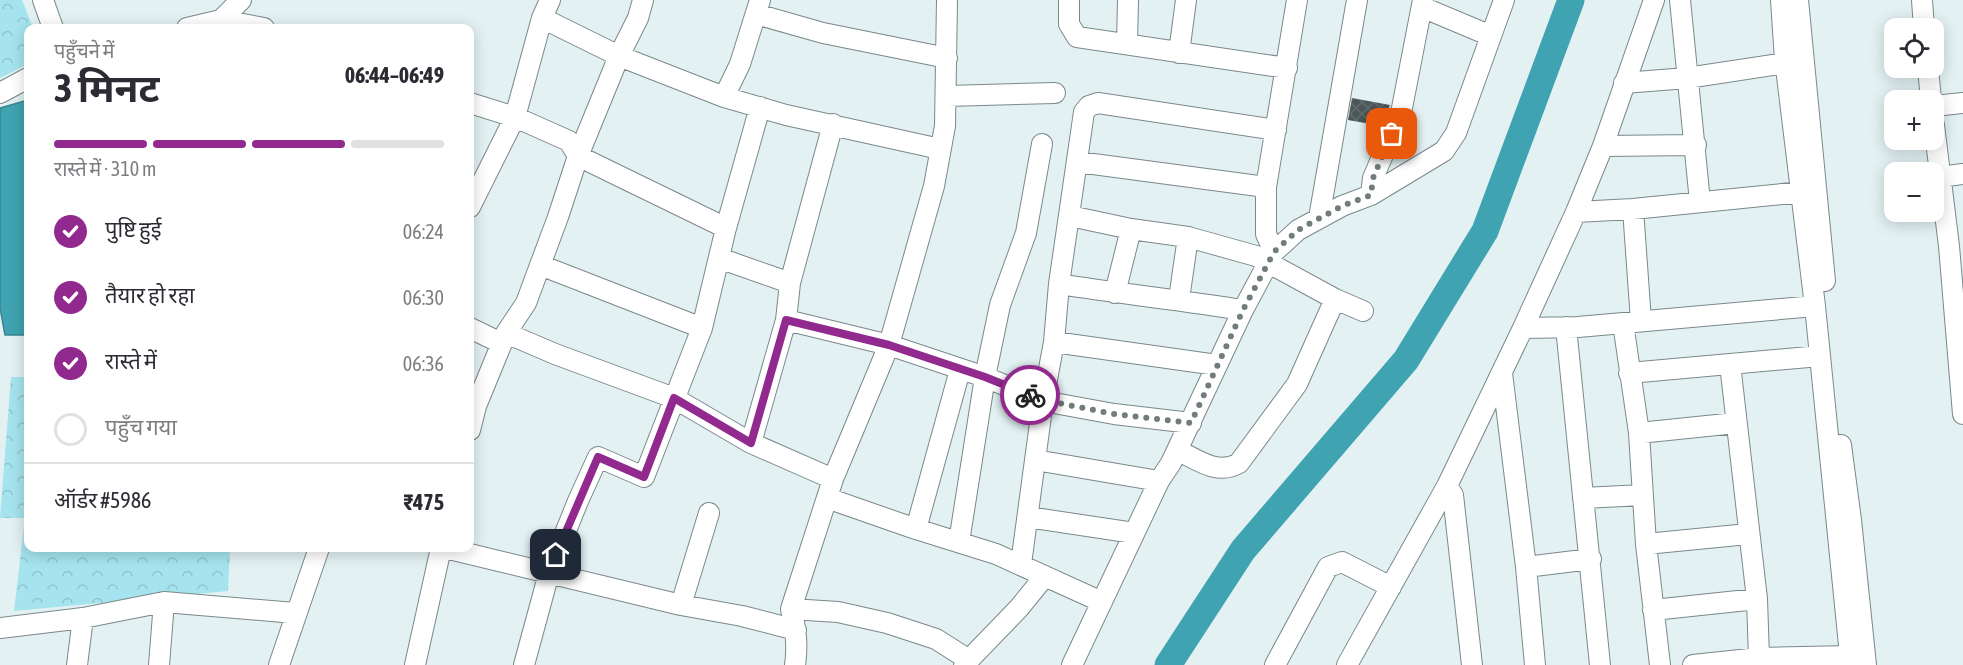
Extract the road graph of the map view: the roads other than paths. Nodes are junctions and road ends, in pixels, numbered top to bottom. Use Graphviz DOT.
graph roads {
  1 [pos="44,0"];
  2 [pos="241,0"];
  3 [pos="643,0"];
  4 [pos="948,0"];
  5 [pos="1069,0"];
  6 [pos="1128,0"];
  7 [pos="1186,0"];
  8 [pos="1298,0"];
  9 [pos="1357,0"];
  10 [pos="1504,0"];
  11 [pos="1653,0"];
  12 [pos="1680,0"];
  13 [pos="1781,0"];
  14 [pos="1797,0"];
  15 [pos="1922,0"];
  16 [pos="1423,4"];
  17 [pos="758,7"];
  18 [pos="546,9"];
  19 [pos="1923,18"];
  20 [pos="221,20"];
  21 [pos="52,24"];
  22 [pos="204,24"];
  23 [pos="242,24"];
  24 [pos="1491,36"];
  25 [pos="1127,44"];
  26 [pos="1179,53"];
  27 [pos="619,56"];
  28 [pos="947,58"];
  29 [pos="1786,63"];
  30 [pos="1287,68"];
  31 [pos="1687,78"];
  32 [pos="24,80"];
  33 [pos="1624,83"];
  34 [pos="0,93"];
  35 [pos="1055,93"];
  36 [pos="947,96"];
  37 [pos="724,98"];
  38 [pos="1963,103"];
  39 [pos="474,104"];
  40 [pos="1944,105"];
  41 [pos="760,107"];
  42 [pos="515,117"];
  43 [pos="833,124"];
  44 [pos="1276,130"];
  45 [pos="1041,144"];
  46 [pos="1696,145"];
  47 [pos="1603,146"];
  48 [pos="940,149"];
  49 [pos="578,156"];
  50 [pos="1078,162"];
  51 [pos="1963,174"];
  52 [pos="1944,176"];
  53 [pos="1266,187"];
  54 [pos="1802,192"];
  55 [pos="1944,194"];
  56 [pos="1371,195"];
  57 [pos="474,199"];
  58 [pos="1700,202"];
  59 [pos="1633,209"];
  60 [pos="1576,212"];
  61 [pos="1070,216"];
  62 [pos="1318,218"];
  63 [pos="726,228"];
  64 [pos="1131,229"];
  65 [pos="1188,237"];
  66 [pos="1956,245"];
  67 [pos="1271,257"];
  68 [pos="719,258"];
  69 [pos="540,265"];
  70 [pos="790,283"];
  71 [pos="1059,284"];
  72 [pos="1115,293"];
  73 [pos="1179,299"];
  74 [pos="1335,299"];
  75 [pos="1815,306"];
  76 [pos="1243,310"];
  77 [pos="1362,312"];
  78 [pos="1959,319"];
  79 [pos="786,320"];
  80 [pos="1632,322"];
  81 [pos="1566,327"];
  82 [pos="702,328"];
  83 [pos="1523,328"];
  84 [pos="474,329"];
  85 [pos="504,338"];
  86 [pos="1054,342"];
  87 [pos="889,345"];
  88 [pos="1820,356"];
  89 [pos="1730,364"];
  90 [pos="1217,365"];
  91 [pos="960,370"];
  92 [pos="1502,372"];
  93 [pos="1629,373"];
  94 [pos="985,377"];
  95 [pos="1962,389"];
  96 [pos="674,398"];
  97 [pos="1043,400"];
  98 [pos="474,414"];
  99 [pos="1963,414"];
  100 [pos="1191,423"];
  101 [pos="1736,423"];
  102 [pos="1639,434"];
  103 [pos="751,443"];
  104 [pos="1177,450"];
  105 [pos="1035,460"];
  106 [pos="1159,481"];
  107 [pos="1447,486"];
  108 [pos="830,488"];
  109 [pos="1642,495"];
  110 [pos="1583,498"];
  111 [pos="709,513"];
  112 [pos="1028,517"];
  113 [pos="916,529"];
  114 [pos="1134,533"];
  115 [pos="1748,534"];
  116 [pos="959,542"];
  117 [pos="1646,544"];
  118 [pos="318,552"];
  119 [pos="442,552"];
  120 [pos="460,552"];
  121 [pos="1591,559"];
  122 [pos="1021,564"];
  123 [pos="1526,567"];
  124 [pos="549,573"];
  125 [pos="1045,576"];
  126 [pos="1391,587"];
  127 [pos="1757,599"];
  128 [pos="164,602"];
  129 [pos="1101,602"];
  130 [pos="681,605"];
  131 [pos="791,609"];
  132 [pos="1653,610"];
  133 [pos="295,613"];
  134 [pos="83,618"];
  135 [pos="0,628"];
  136 [pos="796,630"];
  137 [pos="1759,658"];
  138 [pos="966,662"];
  139 [pos="1856,662"];
  140 [pos="77,665"];
  141 [pos="159,665"];
  142 [pos="279,665"];
  143 [pos="416,665"];
  144 [pos="524,665"];
  145 [pos="795,665"];
  146 [pos="1072,665"];
  147 [pos="1275,665"];
  148 [pos="1347,665"];
  149 [pos="1472,665"];
  150 [pos="1535,665"];
  151 [pos="1600,665"];
  152 [pos="1660,665"];
  153 [pos="1693,665"];
  1 -- 21 [label="street"];
  2 -- 20 [label="street"];
  3 -- 27 [label="street"];
  4 -- 28 [label="street"];
  5 -- 25 [label="street"];
  6 -- 25 [label="street"];
  7 -- 26 [label="street"];
  8 -- 30 [label="street"];
  9 -- 62 [label="street"];
  10 -- 24 [label="street"];
  11 -- 33 [label="street"];
  12 -- 31 [label="street"];
  13 -- 29 [label="street"];
  14 -- 139 [label="street"];
  15 -- 19 [label="street"];
  16 -- 24 [label="street"];
  16 -- 56 [label="street"];
  17 -- 28 [label="street"];
  17 -- 37 [label="street"];
  18 -- 27 [label="street"];
  18 -- 42 [label="street"];
  20 -- 22 [label="street"];
  20 -- 23 [label="street"];
  24 -- 56 [label="street"];
  25 -- 26 [label="street"];
  26 -- 30 [label="street"];
  27 -- 37 [label="street"];
  27 -- 49 [label="street"];
  28 -- 36 [label="street"];
  29 -- 31 [label="street"];
  29 -- 54 [label="street"];
  30 -- 44 [label="street"];
  31 -- 33 [label="street"];
  31 -- 46 [label="street"];
  32 -- 34 [label="street"];
  33 -- 47 [label="street"];
  35 -- 36 [label="street"];
  36 -- 48 [label="street"];
  37 -- 41 [label="street"];
  38 -- 40 [label="street"];
  39 -- 42 [label="street"];
  41 -- 43 [label="street"];
  41 -- 63 [label="street"];
  42 -- 49 [label="street"];
  42 -- 57 [label="street"];
  43 -- 48 [label="street"];
  43 -- 70 [label="street"];
  44 -- 50 [label="street"];
  44 -- 53 [label="street"];
  45 -- 94 [label="street"];
  46 -- 47 [label="street"];
  46 -- 58 [label="street"];
  47 -- 60 [label="street"];
  48 -- 87 [label="street"];
  49 -- 63 [label="street"];
  49 -- 69 [label="street"];
  50 -- 53 [label="street"];
  50 -- 61 [label="street"];
  51 -- 52 [label="street"];
  53 -- 67 [label="street"];
  54 -- 58 [label="street"];
  54 -- 75 [label="street"];
  55 -- 66 [label="street"];
  56 -- 62 [label="street"];
  58 -- 59 [label="street"];
  59 -- 60 [label="street"];
  59 -- 80 [label="street"];
  60 -- 83 [label="street"];
  61 -- 64 [label="street"];
  61 -- 71 [label="street"];
  62 -- 67 [label="street"];
  63 -- 68 [label="street"];
  64 -- 65 [label="street"];
  64 -- 72 [label="street"];
  65 -- 67 [label="street"];
  65 -- 73 [label="street"];
  66 -- 78 [label="street"];
  67 -- 74 [label="street"];
  67 -- 76 [label="street"];
  68 -- 70 [label="street"];
  68 -- 82 [label="street"];
  69 -- 82 [label="street"];
  69 -- 85 [label="street"];
  70 -- 79 [label="street"];
  71 -- 72 [label="street"];
  71 -- 86 [label="street"];
  72 -- 73 [label="street"];
  73 -- 76 [label="street"];
  74 -- 77 [label="street"];
  74 -- 104 [label="street"];
  75 -- 80 [label="street"];
  75 -- 88 [label="street"];
  76 -- 90 [label="street"];
  78 -- 95 [label="street"];
  79 -- 87 [label="street"];
  79 -- 103 [label="street"];
  80 -- 81 [label="street"];
  80 -- 93 [label="street"];
  81 -- 83 [label="street"];
  81 -- 110 [label="street"];
  82 -- 96 [label="street"];
  83 -- 92 [label="street"];
  84 -- 85 [label="street"];
  85 -- 96 [label="street"];
  85 -- 98 [label="street"];
  86 -- 90 [label="street"];
  86 -- 97 [label="street"];
  87 -- 91 [label="street"];
  87 -- 108 [label="street"];
  88 -- 89 [label="street"];
  88 -- 139 [label="street"];
  89 -- 93 [label="street"];
  89 -- 101 [label="street"];
  90 -- 100 [label="street"];
  91 -- 94 [label="street"];
  91 -- 113 [label="street"];
  92 -- 107 [label="street"];
  92 -- 123 [label="street"];
  93 -- 102 [label="street"];
  94 -- 97 [label="street"];
  94 -- 116 [label="street"];
  95 -- 99 [label="street"];
  96 -- 103 [label="street"];
  96 -- 124 [label="street"];
  97 -- 100 [label="street"];
  97 -- 105 [label="street"];
  100 -- 104 [label="street"];
  101 -- 102 [label="street"];
  101 -- 115 [label="street"];
  102 -- 109 [label="street"];
  103 -- 108 [label="street"];
  104 -- 106 [label="street"];
  105 -- 106 [label="street"];
  105 -- 112 [label="street"];
  106 -- 114 [label="street"];
  107 -- 126 [label="street"];
  107 -- 149 [label="street"];
  108 -- 113 [label="street"];
  108 -- 131 [label="street"];
  109 -- 110 [label="street"];
  109 -- 117 [label="street"];
  110 -- 121 [label="street"];
  111 -- 130 [label="street"];
  112 -- 114 [label="street"];
  112 -- 122 [label="street"];
  113 -- 116 [label="street"];
  114 -- 129 [label="street"];
  115 -- 117 [label="street"];
  115 -- 127 [label="street"];
  116 -- 122 [label="street"];
  117 -- 132 [label="street"];
  118 -- 133 [label="street"];
  119 -- 143 [label="street"];
  120 -- 124 [label="street"];
  121 -- 123 [label="street"];
  121 -- 151 [label="street"];
  122 -- 125 [label="street"];
  123 -- 150 [label="street"];
  124 -- 130 [label="street"];
  124 -- 144 [label="street"];
  125 -- 129 [label="street"];
  125 -- 138 [label="street"];
  126 -- 147 [label="street"];
  126 -- 148 [label="street"];
  127 -- 132 [label="street"];
  127 -- 137 [label="street"];
  128 -- 133 [label="street"];
  128 -- 134 [label="street"];
  128 -- 141 [label="street"];
  129 -- 146 [label="street"];
  130 -- 136 [label="street"];
  131 -- 136 [label="street"];
  131 -- 138 [label="street"];
  132 -- 152 [label="street"];
  133 -- 142 [label="street"];
  134 -- 135 [label="street"];
  134 -- 140 [label="street"];
  136 -- 145 [label="street"];
  137 -- 139 [label="street"];
  137 -- 153 [label="street"];
}
